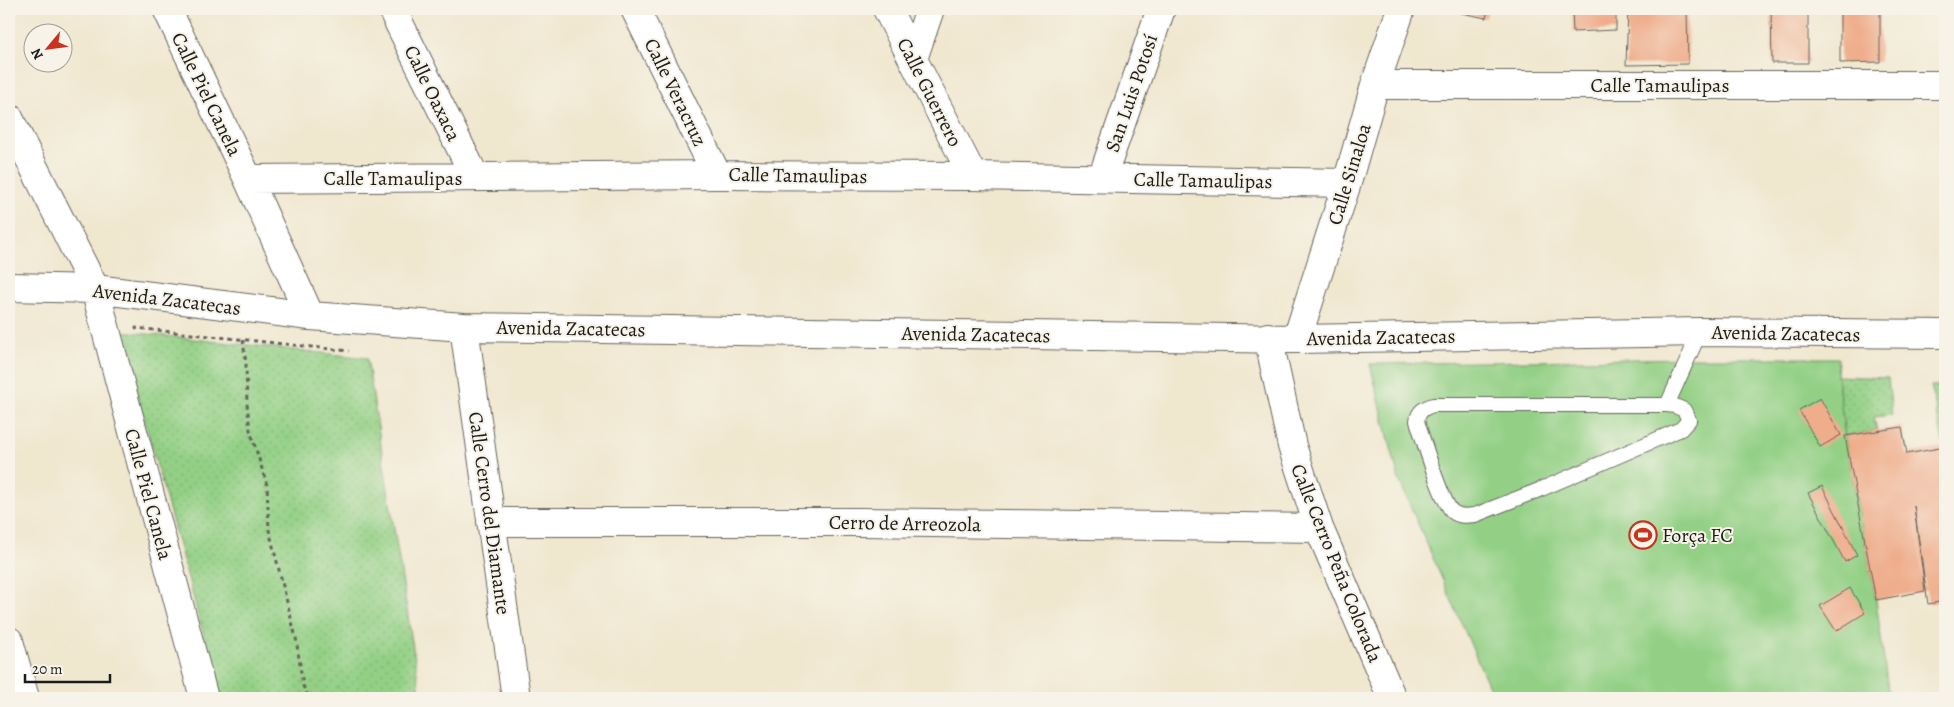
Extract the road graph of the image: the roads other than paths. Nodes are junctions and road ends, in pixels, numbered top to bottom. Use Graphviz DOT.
graph roads {
  1 [pos="166,9"];
  2 [pos="392,9"];
  3 [pos="635,9"];
  4 [pos="887,9"];
  5 [pos="930,9"];
  6 [pos="1161,9"];
  7 [pos="1401,9"];
  8 [pos="913,59"];
  9 [pos="1375,85"];
  10 [pos="1945,85"];
  11 [pos="9,118"];
  12 [pos="717,175"];
  13 [pos="973,176"];
  14 [pos="475,177"];
  15 [pos="1102,178"];
  16 [pos="248,179"];
  17 [pos="1348,184"];
  18 [pos="9,287"];
  19 [pos="95,289"];
  20 [pos="310,316"];
  21 [pos="464,327"];
  22 [pos="1700,332"];
  23 [pos="1945,334"];
  24 [pos="1268,338"];
  25 [pos="1297,339"];
  26 [pos="1667,405"];
  27 [pos="491,522"];
  28 [pos="1319,528"];
  29 [pos="9,641"];
  30 [pos="25,698"];
  31 [pos="204,698"];
  32 [pos="516,698"];
  33 [pos="1392,698"];
  1 -- 16 [label="street, Calle Piel Canela"];
  2 -- 14 [label="street, Calle Oaxaca"];
  3 -- 12 [label="street, Calle Veracruz"];
  4 -- 8 [label="street, Calle Guerrero"];
  5 -- 8 [label="street"];
  6 -- 15 [label="street, San Luis Potosí"];
  7 -- 9 [label="street, Calle Sinaloa"];
  8 -- 13 [label="street, Calle Guerrero"];
  9 -- 10 [label="street, Calle Tamaulipas"];
  9 -- 17 [label="street, Calle Sinaloa"];
  11 -- 19 [label="street, Calle Piel Canela"];
  12 -- 13 [label="street, Calle Tamaulipas"];
  12 -- 14 [label="street, Calle Tamaulipas"];
  13 -- 15 [label="street, Calle Tamaulipas"];
  14 -- 16 [label="street, Calle Tamaulipas"];
  15 -- 17 [label="street, Calle Tamaulipas"];
  16 -- 20 [label="street, Calle Piel Canela"];
  17 -- 25 [label="street, Calle Sinaloa"];
  18 -- 19 [label="street, Avenida Zacatecas"];
  19 -- 20 [label="street, Avenida Zacatecas"];
  19 -- 31 [label="street, Calle Piel Canela"];
  20 -- 21 [label="street, Avenida Zacatecas"];
  21 -- 24 [label="street, Avenida Zacatecas"];
  21 -- 27 [label="street, Calle Cerro del Diamante"];
  22 -- 23 [label="street, Avenida Zacatecas"];
  22 -- 25 [label="street, Avenida Zacatecas"];
  22 -- 26 [label="lane"];
  24 -- 25 [label="street, Avenida Zacatecas"];
  24 -- 28 [label="street, Calle Cerro Peña Colorada"];
  26 -- 26 [label="lane"];
  27 -- 28 [label="street, Cerro de Arreozola"];
  27 -- 32 [label="street, Calle Cerro del Diamante"];
  28 -- 33 [label="street, Calle Cerro Peña Colorada"];
  29 -- 30 [label="street"];
}
